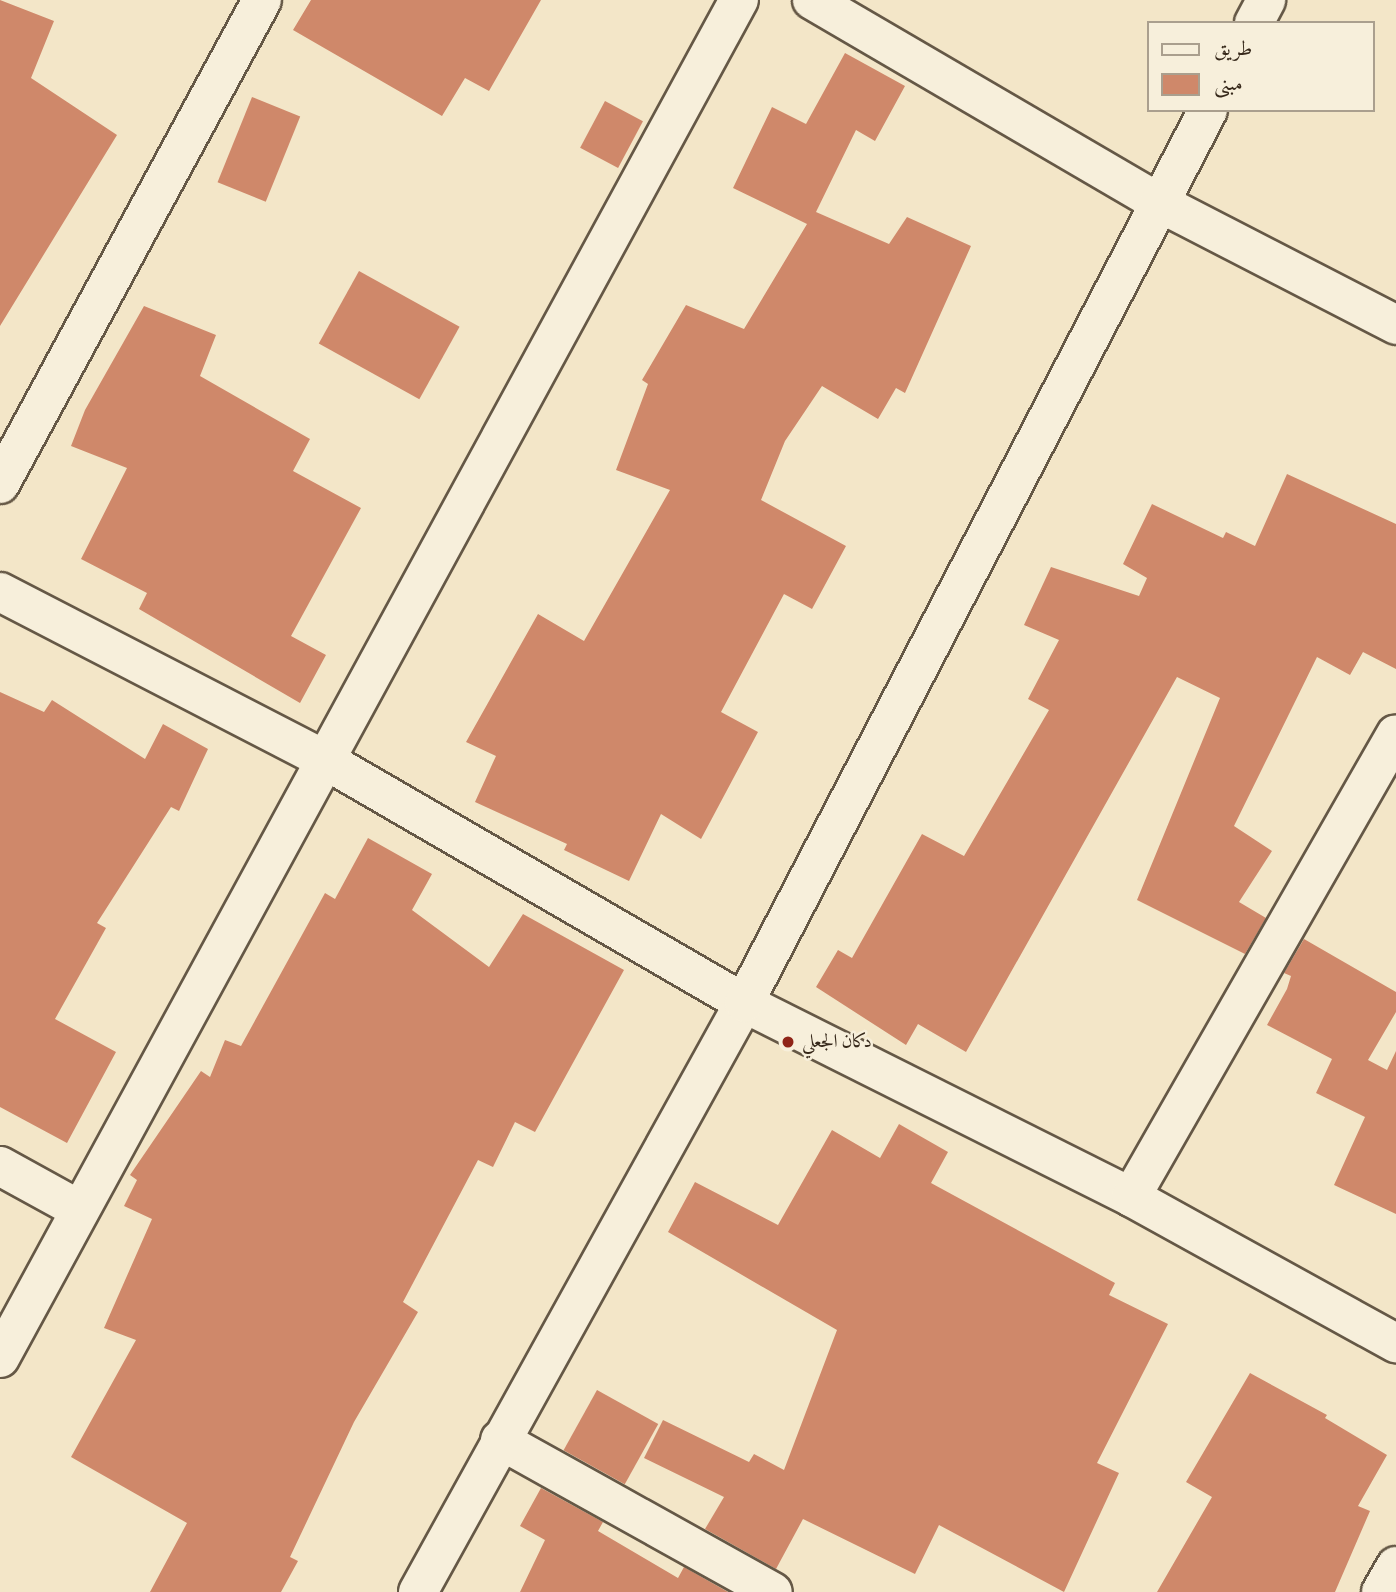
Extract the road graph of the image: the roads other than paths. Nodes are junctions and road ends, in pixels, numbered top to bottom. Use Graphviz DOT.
graph roads {
  1 [pos="262,0"];
  2 [pos="739,0"];
  3 [pos="812,0"];
  4 [pos="1266,0"];
  5 [pos="1255,21"];
  6 [pos="1207,112"];
  7 [pos="1160,203"];
  8 [pos="1396,324"];
  9 [pos="0,484"];
  10 [pos="0,592"];
  11 [pos="1396,734"];
  12 [pos="325,760"];
  13 [pos="744,1003"];
  14 [pos="0,1166"];
  15 [pos="1131,1197"];
  16 [pos="80,1210"];
  17 [pos="1396,1343"];
  18 [pos="0,1358"];
  19 [pos="500,1440"];
  20 [pos="1396,1566"];
  21 [pos="418,1592"];
  22 [pos="773,1592"];
  23 [pos="1381,1592"];
  1 -- 9 [label="street"];
  2 -- 12 [label="street"];
  3 -- 7 [label="street"];
  4 -- 5 [label="street"];
  6 -- 7 [label="street"];
  7 -- 8 [label="street"];
  7 -- 13 [label="street"];
  10 -- 12 [label="street"];
  11 -- 15 [label="street"];
  12 -- 13 [label="street"];
  12 -- 16 [label="street"];
  13 -- 15 [label="street"];
  13 -- 19 [label="street"];
  14 -- 16 [label="street"];
  15 -- 17 [label="street"];
  16 -- 18 [label="street"];
  19 -- 21 [label="street"];
  19 -- 22 [label="street"];
  20 -- 23 [label="street"];
}
